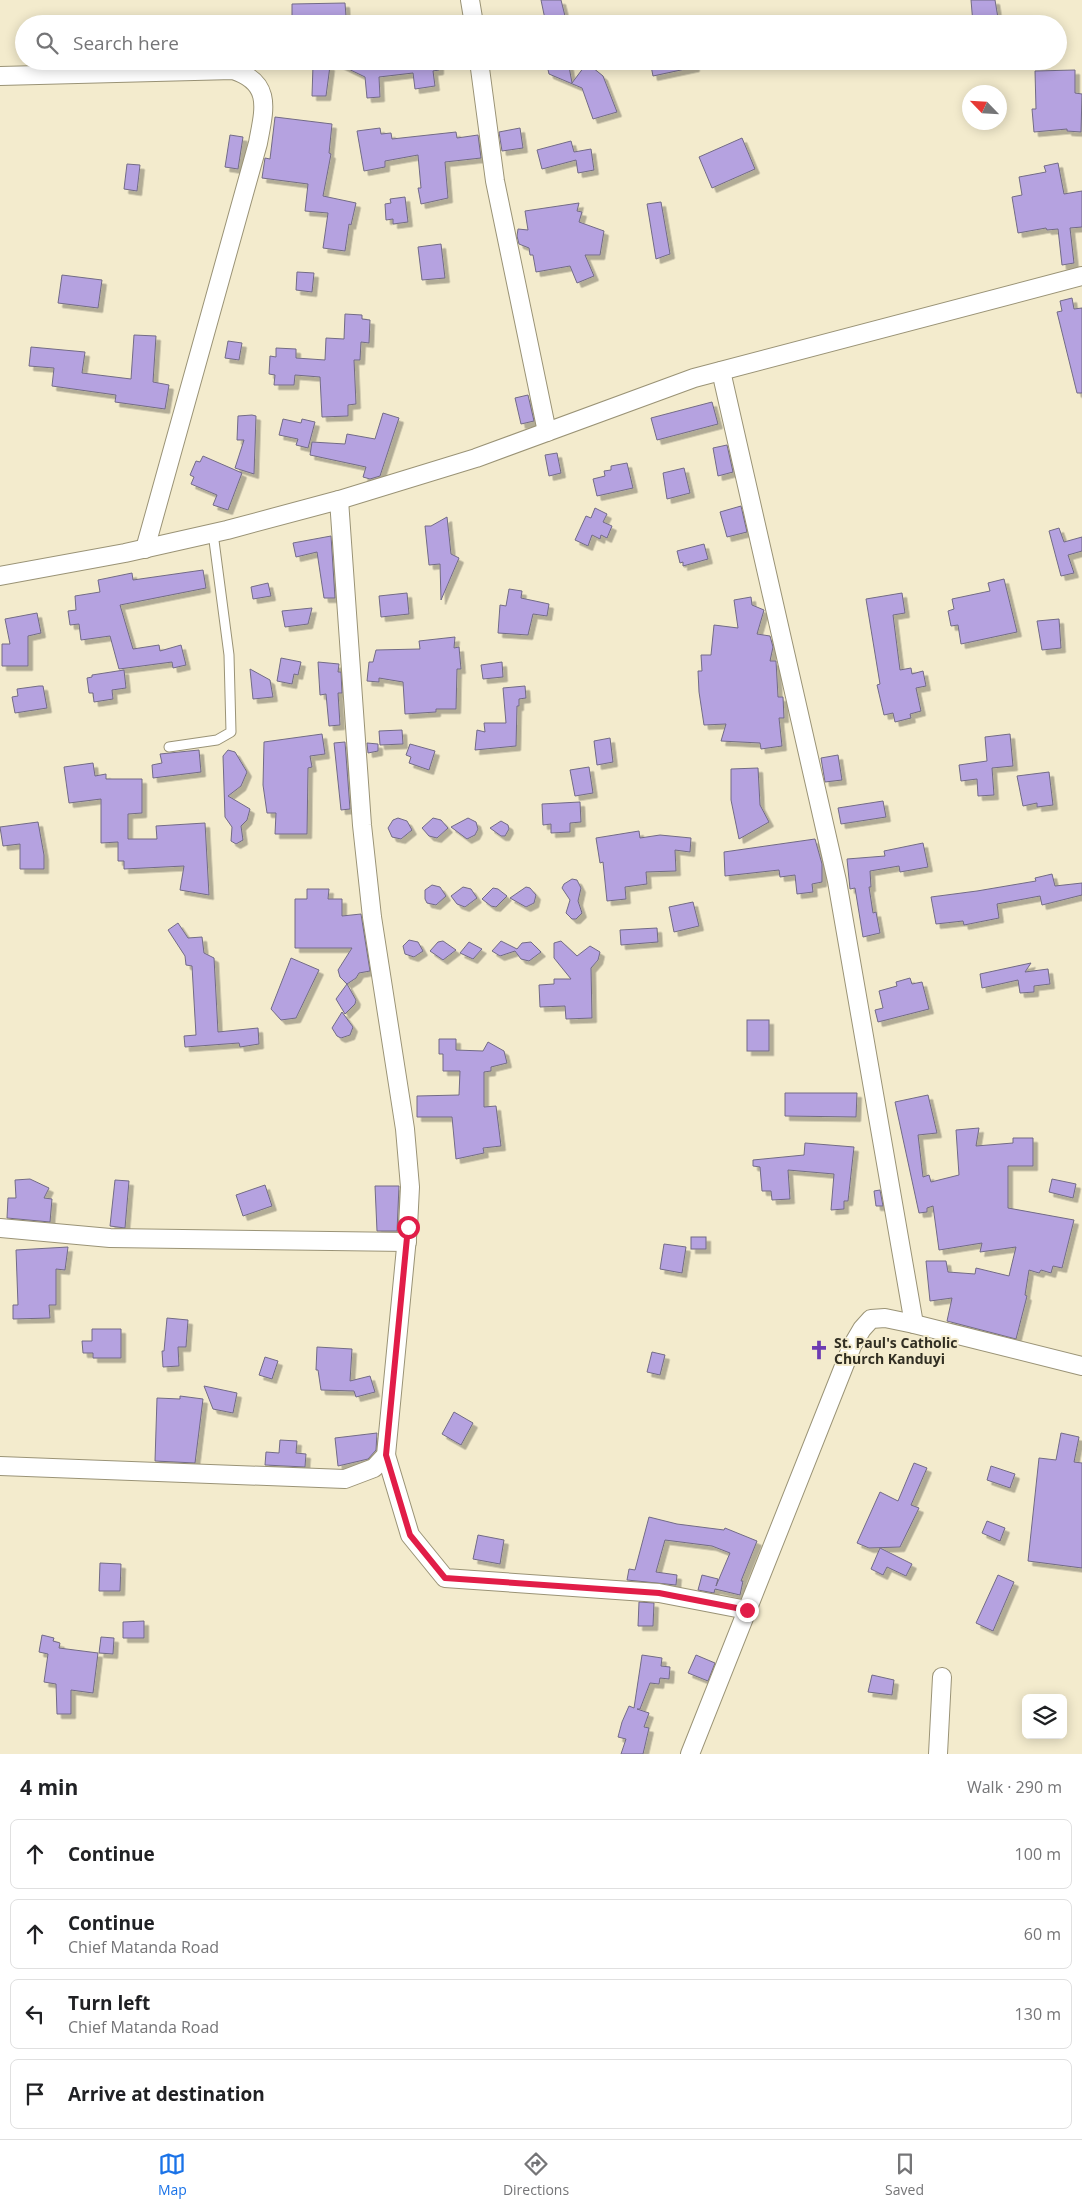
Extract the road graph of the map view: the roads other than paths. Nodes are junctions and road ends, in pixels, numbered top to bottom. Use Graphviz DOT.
graph roads {
  1 [pos="470,0"];
  2 [pos="472,15"];
  3 [pos="480,70"];
  4 [pos="0,76"];
  5 [pos="1082,276"];
  6 [pos="721,371"];
  7 [pos="547,432"];
  8 [pos="339,500"];
  9 [pos="213,533"];
  10 [pos="145,549"];
  11 [pos="0,576"];
  12 [pos="169,747"];
  13 [pos="0,1228"];
  14 [pos="407,1242"];
  15 [pos="914,1324"];
  16 [pos="1082,1366"];
  17 [pos="386,1455"];
  18 [pos="0,1466"];
  19 [pos="747,1610"];
  20 [pos="942,1676"];
  21 [pos="690,1754"];
  22 [pos="938,1754"];
  1 -- 2 [label="street"];
  3 -- 7 [label="street"];
  4 -- 10 [label="street"];
  5 -- 6 [label="street"];
  6 -- 7 [label="street"];
  6 -- 15 [label="street"];
  7 -- 8 [label="street"];
  8 -- 9 [label="street"];
  8 -- 14 [label="street"];
  9 -- 10 [label="street"];
  9 -- 12 [label="lane"];
  10 -- 11 [label="street"];
  13 -- 14 [label="street"];
  14 -- 17 [label="street"];
  15 -- 16 [label="street"];
  15 -- 19 [label="street"];
  17 -- 18 [label="street"];
  17 -- 19 [label="street"];
  19 -- 21 [label="street"];
  20 -- 22 [label="street"];
}
